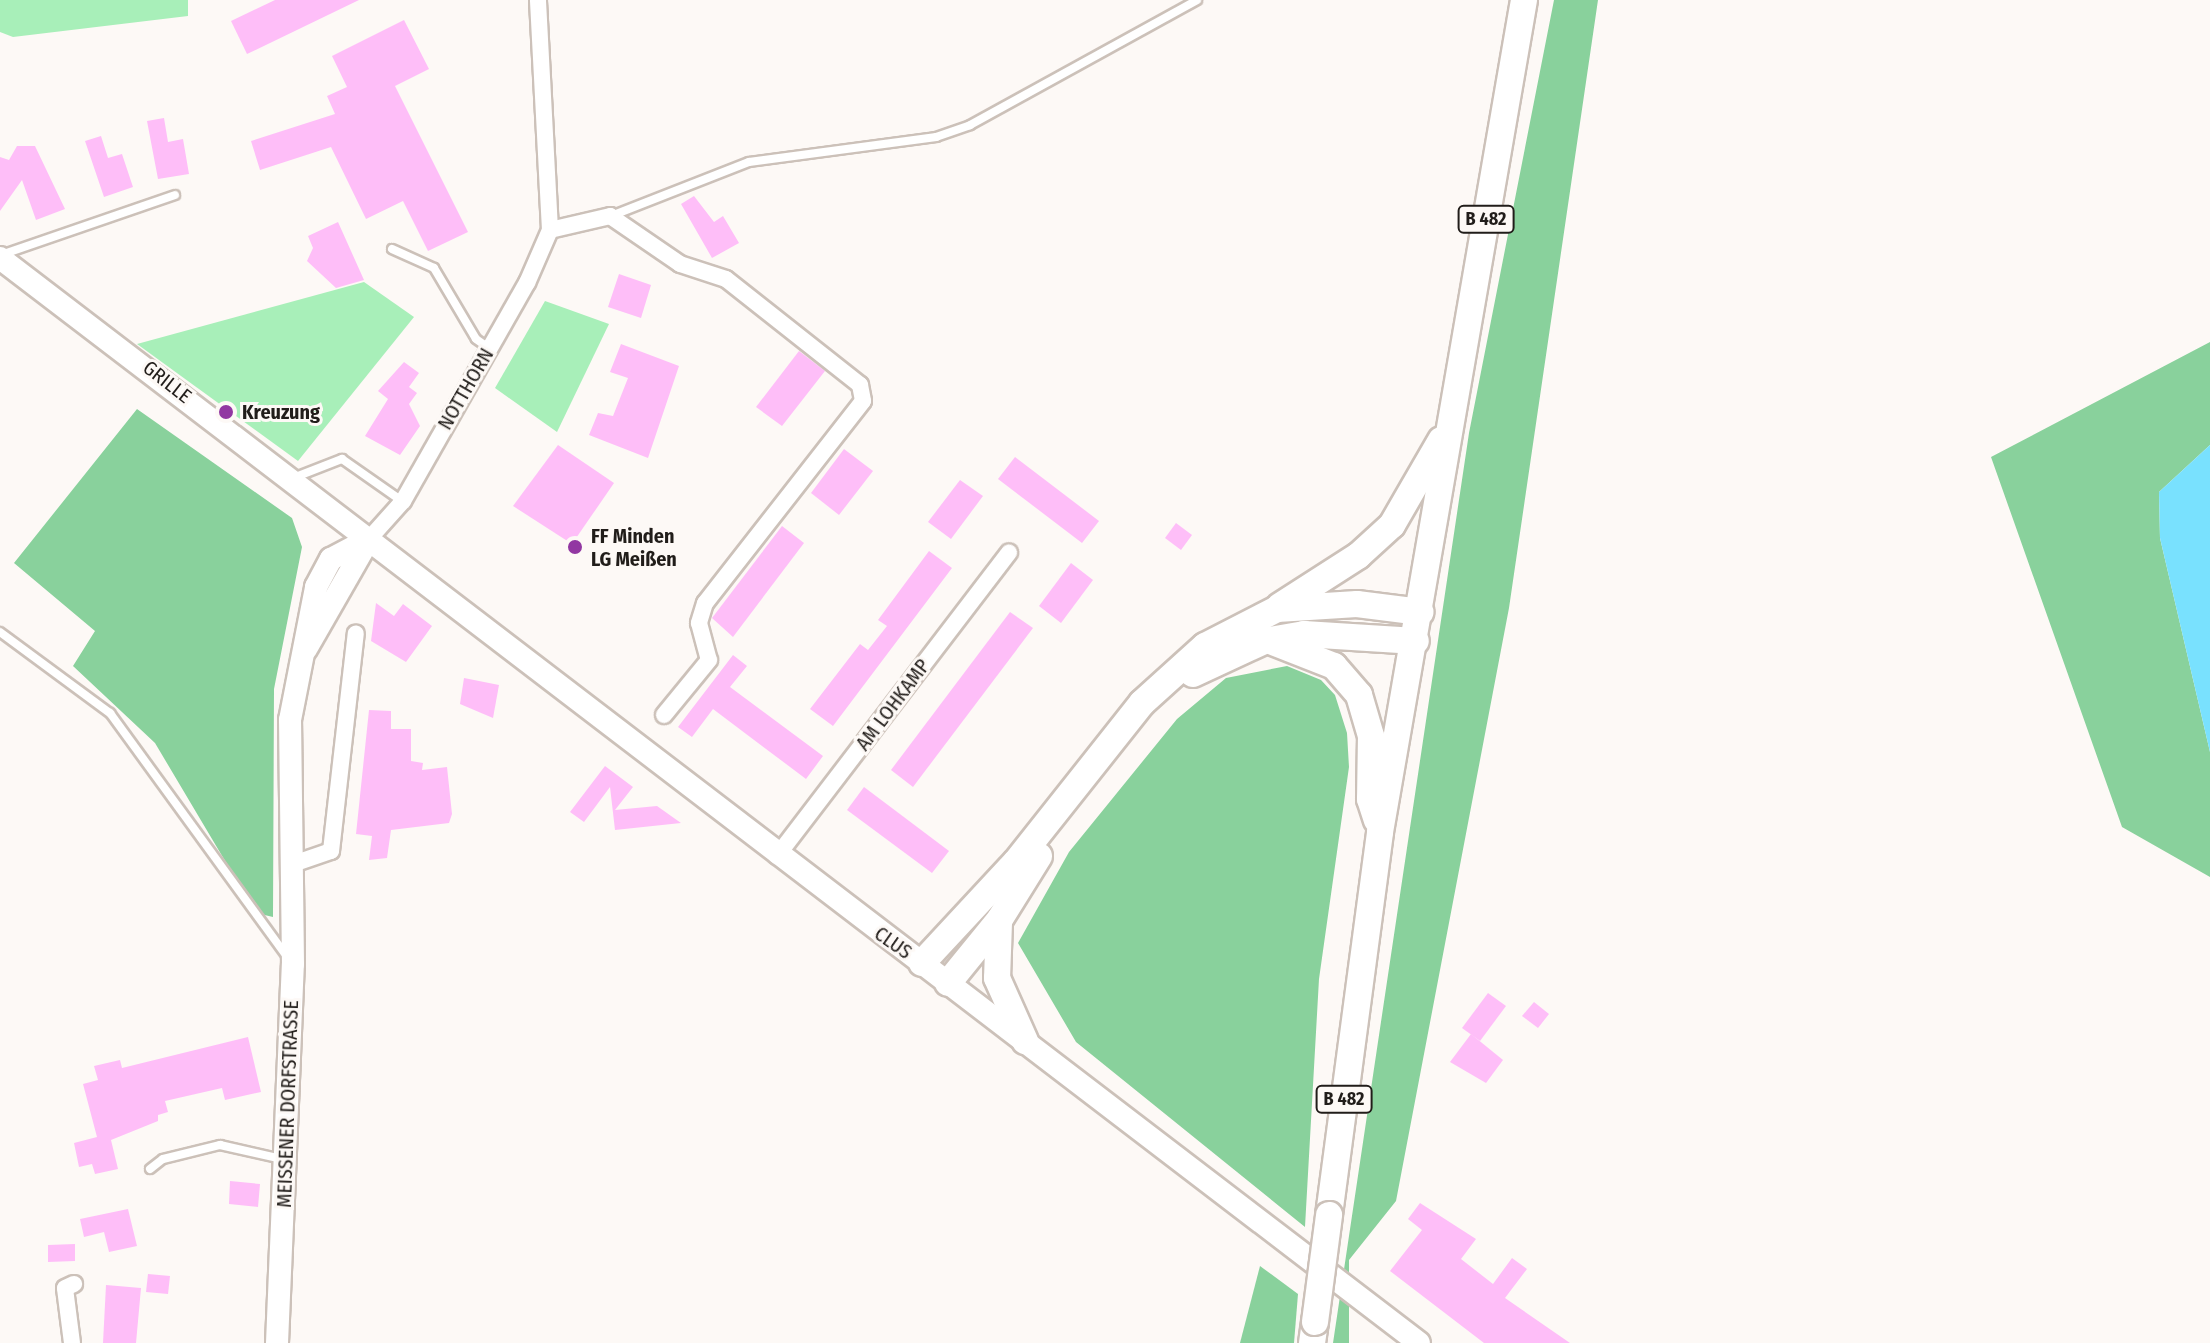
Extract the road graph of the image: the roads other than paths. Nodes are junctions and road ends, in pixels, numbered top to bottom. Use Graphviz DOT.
graph roads {
  1 [pos="538,0"];
  2 [pos="1197,0"];
  3 [pos="1524,0"];
  4 [pos="175,195"];
  5 [pos="610,216"];
  6 [pos="550,230"];
  7 [pos="392,249"];
  8 [pos="0,257"];
  9 [pos="489,348"];
  10 [pos="1449,425"];
  11 [pos="290,479"];
  12 [pos="403,501"];
  13 [pos="369,539"];
  14 [pos="1009,553"];
  15 [pos="1277,609"];
  16 [pos="1420,612"];
  17 [pos="0,632"];
  18 [pos="356,633"];
  19 [pos="1264,641"];
  20 [pos="1416,641"];
  21 [pos="664,715"];
  22 [pos="1380,832"];
  23 [pos="777,856"];
  24 [pos="293,864"];
  25 [pos="1000,919"];
  26 [pos="922,963"];
  27 [pos="293,964"];
  28 [pos="948,983"];
  29 [pos="1025,1041"];
  30 [pos="287,1160"];
  31 [pos="150,1169"];
  32 [pos="74,1284"];
  33 [pos="1314,1332"];
  34 [pos="72,1343"];
  35 [pos="277,1343"];
  36 [pos="1419,1343"];
  1 -- 6 [label="street"];
  2 -- 5 [label="lane"];
  3 -- 10 [label="main road, B 482"];
  4 -- 8 [label="lane, GRILLE"];
  5 -- 6 [label="street"];
  5 -- 21 [label="street"];
  6 -- 9 [label="street, NOTTHORN"];
  7 -- 9 [label="lane"];
  8 -- 11 [label="main road, GRILLE"];
  9 -- 12 [label="street, NOTTHORN"];
  10 -- 15 [label="main road"];
  10 -- 16 [label="main road, B 482"];
  11 -- 12 [label="lane"];
  11 -- 13 [label="main road, GRILLE"];
  12 -- 13 [label="street, NOTTHORN"];
  13 -- 23 [label="main road, CLUS"];
  13 -- 24 [label="main road, MEISSENER DORFSTRASSE"];
  14 -- 23 [label="street, AM LOHKAMP"];
  15 -- 16 [label="main road"];
  15 -- 26 [label="main road"];
  16 -- 20 [label="main road, B 482"];
  17 -- 27 [label="lane"];
  18 -- 24 [label="street"];
  19 -- 20 [label="main road"];
  19 -- 22 [label="main road"];
  19 -- 25 [label="main road"];
  20 -- 22 [label="main road, B 482"];
  22 -- 33 [label="main road, B 482, bridge"];
  23 -- 26 [label="main road, CLUS"];
  24 -- 27 [label="main road, MEISSENER DORFSTRASSE"];
  25 -- 28 [label="main road"];
  25 -- 29 [label="main road"];
  26 -- 28 [label="main road, CLUS"];
  27 -- 30 [label="main road, MEISSENER DORFSTRASSE"];
  28 -- 29 [label="main road, CLUS"];
  29 -- 36 [label="main road, CLUS"];
  30 -- 31 [label="lane"];
  30 -- 35 [label="main road, MEISSENER DORFSTRASSE"];
  32 -- 34 [label="street"];
}
